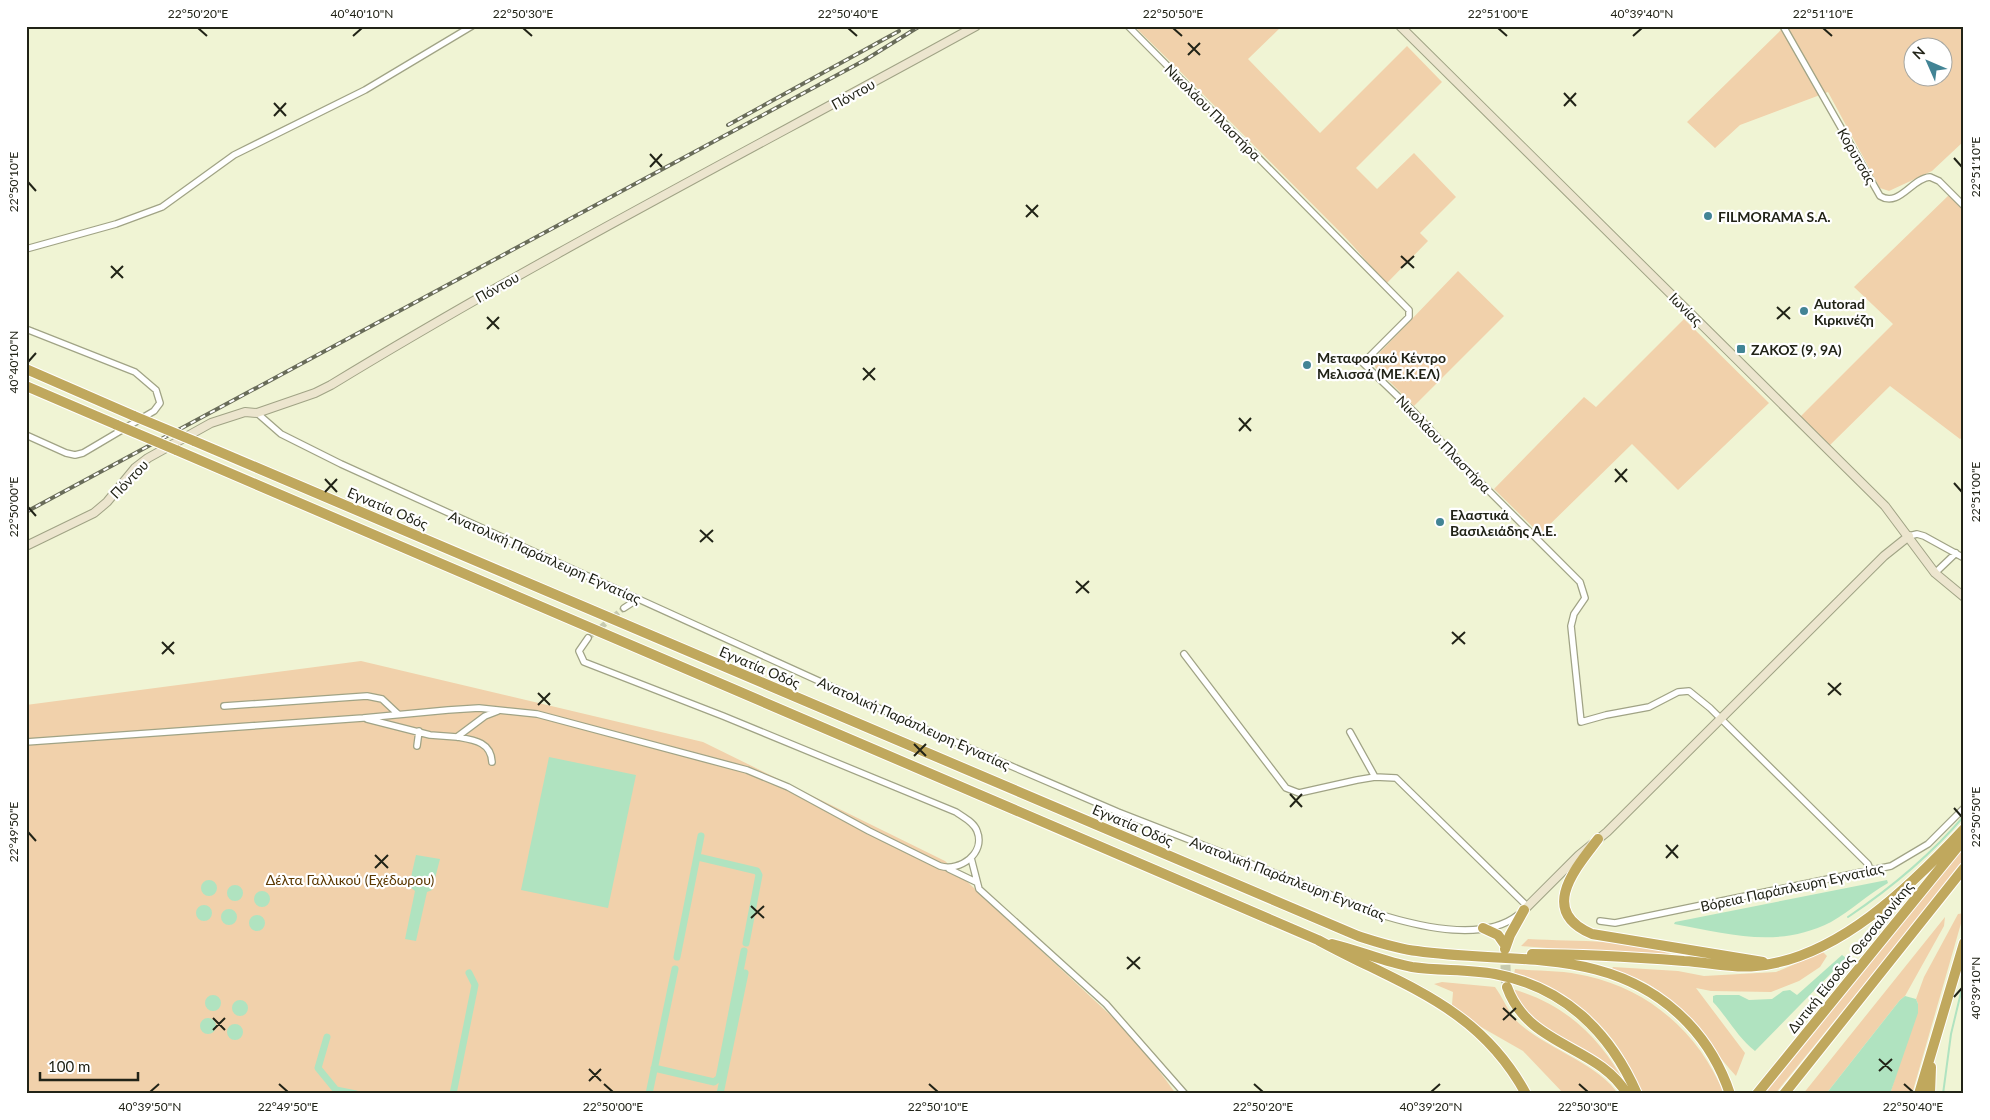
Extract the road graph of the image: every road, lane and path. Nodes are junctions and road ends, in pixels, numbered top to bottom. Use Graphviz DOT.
graph roads {
  1 [pos="472,26"];
  2 [pos="976,26"];
  3 [pos="1128,26"];
  4 [pos="1400,26"];
  5 [pos="1784,26"];
  6 [pos="1964,206"];
  7 [pos="26,249"];
  8 [pos="26,328"];
  9 [pos="26,369"];
  10 [pos="26,386"];
  11 [pos="257,412"];
  12 [pos="26,435"];
  13 [pos="1908,536"];
  14 [pos="26,546"];
  15 [pos="1956,553"];
  16 [pos="1964,558"];
  17 [pos="1935,573"];
  18 [pos="1964,597"];
  19 [pos="638,598"];
  20 [pos="624,608"];
  21 [pos="588,638"];
  22 [pos="1184,654"];
  23 [pos="224,706"];
  24 [pos="500,710"];
  25 [pos="398,714"];
  26 [pos="363,718"];
  27 [pos="1721,719"];
  28 [pos="419,732"];
  29 [pos="1350,732"];
  30 [pos="457,737"];
  31 [pos="26,742"];
  32 [pos="417,746"];
  33 [pos="492,762"];
  34 [pos="1375,777"];
  35 [pos="1964,808"];
  36 [pos="1964,828"];
  37 [pos="1598,839"];
  38 [pos="1964,839"];
  39 [pos="971,858"];
  40 [pos="1964,868"];
  41 [pos="949,869"];
  42 [pos="1871,871"];
  43 [pos="976,882"];
  44 [pos="1526,908"];
  45 [pos="1600,921"];
  46 [pos="1483,928"];
  47 [pos="1318,940"];
  48 [pos="1964,943"];
  49 [pos="1493,956"];
  50 [pos="1774,964"];
  51 [pos="1507,987"];
  52 [pos="1936,1032"];
  53 [pos="1185,1094"];
  54 [pos="1526,1094"];
  55 [pos="1627,1094"];
  56 [pos="1637,1094"];
  57 [pos="1730,1094"];
  58 [pos="1757,1094"];
  59 [pos="1784,1094"];
  60 [pos="1919,1094"];
  61 [pos="1930,1094"];
  1 -- 7 [label="street"];
  2 -- 11 [label="street, Πόντου"];
  3 -- 27 [label="street, Νικολάου Πλαστήρα"];
  4 -- 13 [label="street, Ιωνίας"];
  5 -- 6 [label="street, Κορυτσάς"];
  8 -- 12 [label="street"];
  9 -- 49 [label="highway, Εγνατία Οδός, bridge"];
  10 -- 47 [label="highway, bridge"];
  11 -- 14 [label="street, Πόντου"];
  11 -- 19 [label="street, Ανατολική Παράπλευρη Εγνατίας"];
  13 -- 15 [label="street"];
  13 -- 17 [label="street, Ιωνίας"];
  13 -- 27 [label="street"];
  15 -- 16 [label="street"];
  15 -- 17 [label="street"];
  17 -- 18 [label="street, Ιωνίας"];
  19 -- 20 [label="street"];
  19 -- 46 [label="street, Ανατολική Παράπλευρη Εγνατίας"];
  21 -- 39 [label="street"];
  22 -- 34 [label="street"];
  23 -- 25 [label="street"];
  24 -- 25 [label="street"];
  24 -- 30 [label="street"];
  24 -- 41 [label="street"];
  25 -- 26 [label="street"];
  26 -- 28 [label="street"];
  26 -- 31 [label="street"];
  27 -- 37 [label="street"];
  27 -- 42 [label="street"];
  28 -- 30 [label="street"];
  28 -- 32 [label="street"];
  29 -- 34 [label="street"];
  30 -- 33 [label="street"];
  34 -- 44 [label="street"];
  35 -- 42 [label="street, Βόρεια Παράπλευρη Εγνατίας"];
  36 -- 50 [label="highway"];
  37 -- 44 [label="street"];
  37 -- 50 [label="highway"];
  38 -- 58 [label="highway, Δυτική Είσοδος Θεσσαλονίκης"];
  39 -- 41 [label="street"];
  39 -- 43 [label="street"];
  40 -- 59 [label="highway"];
  41 -- 43 [label="street"];
  42 -- 45 [label="street, Βόρεια Παράπλευρη Εγνατίας"];
  43 -- 53 [label="street"];
  44 -- 46 [label="street, Ανατολική Παράπλευρη Εγνατίας"];
  44 -- 46 [label="highway"];
  47 -- 54 [label="highway"];
  47 -- 56 [label="highway"];
  48 -- 52 [label="highway"];
  49 -- 50 [label="highway"];
  49 -- 57 [label="highway"];
  51 -- 55 [label="highway"];
  52 -- 60 [label="highway"];
  52 -- 61 [label="highway"];
}
